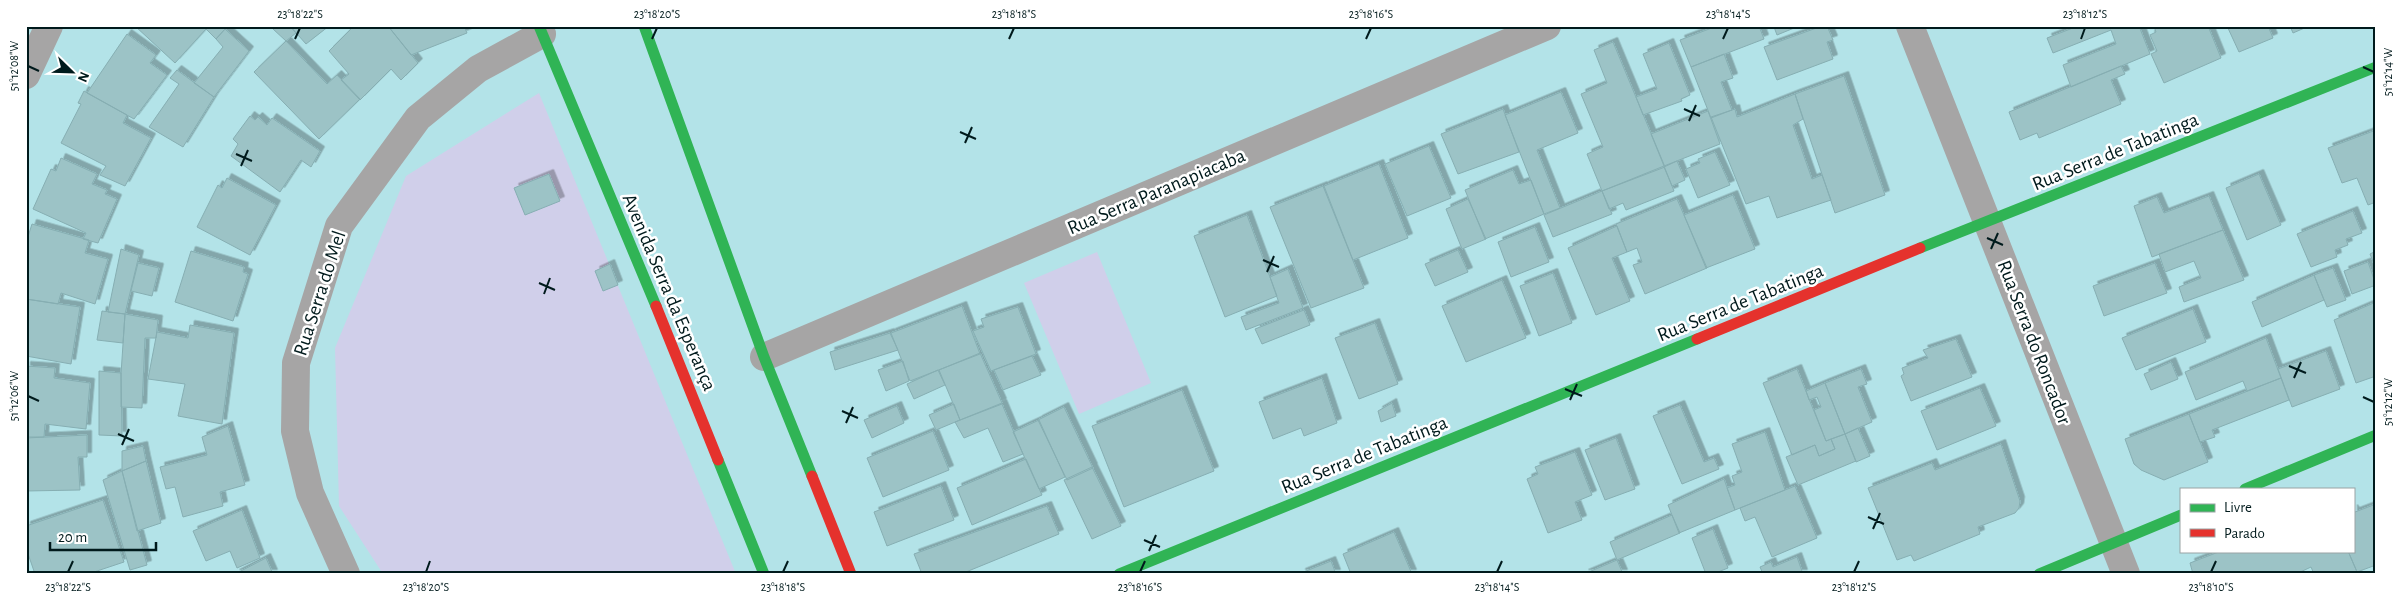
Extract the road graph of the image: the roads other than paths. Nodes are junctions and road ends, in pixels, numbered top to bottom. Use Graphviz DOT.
graph roads {
  1 [pos="49,26"];
  2 [pos="1547,26"];
  3 [pos="1910,26"];
  4 [pos="644,27"];
  5 [pos="540,30"];
  6 [pos="2376,68"];
  7 [pos="26,75"];
  8 [pos="1987,222"];
  9 [pos="764,357"];
  10 [pos="2376,435"];
  11 [pos="2247,488"];
  12 [pos="2180,515"];
  13 [pos="2114,543"];
  14 [pos="346,574"];
  15 [pos="764,574"];
  16 [pos="850,574"];
  17 [pos="1119,574"];
  18 [pos="2039,574"];
  19 [pos="2126,574"];
  1 -- 7 [label="street"];
  2 -- 9 [label="street, Rua Serra Paranapiacaba"];
  3 -- 8 [label="street, Rua Serra do Roncador"];
  4 -- 9 [label="street"];
  5 -- 14 [label="street, Rua Serra do Mel"];
  5 -- 15 [label="street, Avenida Serra da Esperança"];
  6 -- 8 [label="street, Rua Serra de Tabatinga"];
  8 -- 13 [label="street, Rua Serra do Roncador"];
  8 -- 17 [label="street, Rua Serra de Tabatinga"];
  9 -- 16 [label="street"];
  10 -- 11 [label="street"];
  12 -- 13 [label="street"];
  13 -- 18 [label="street"];
  13 -- 19 [label="street, Rua Serra do Roncador"];
}
